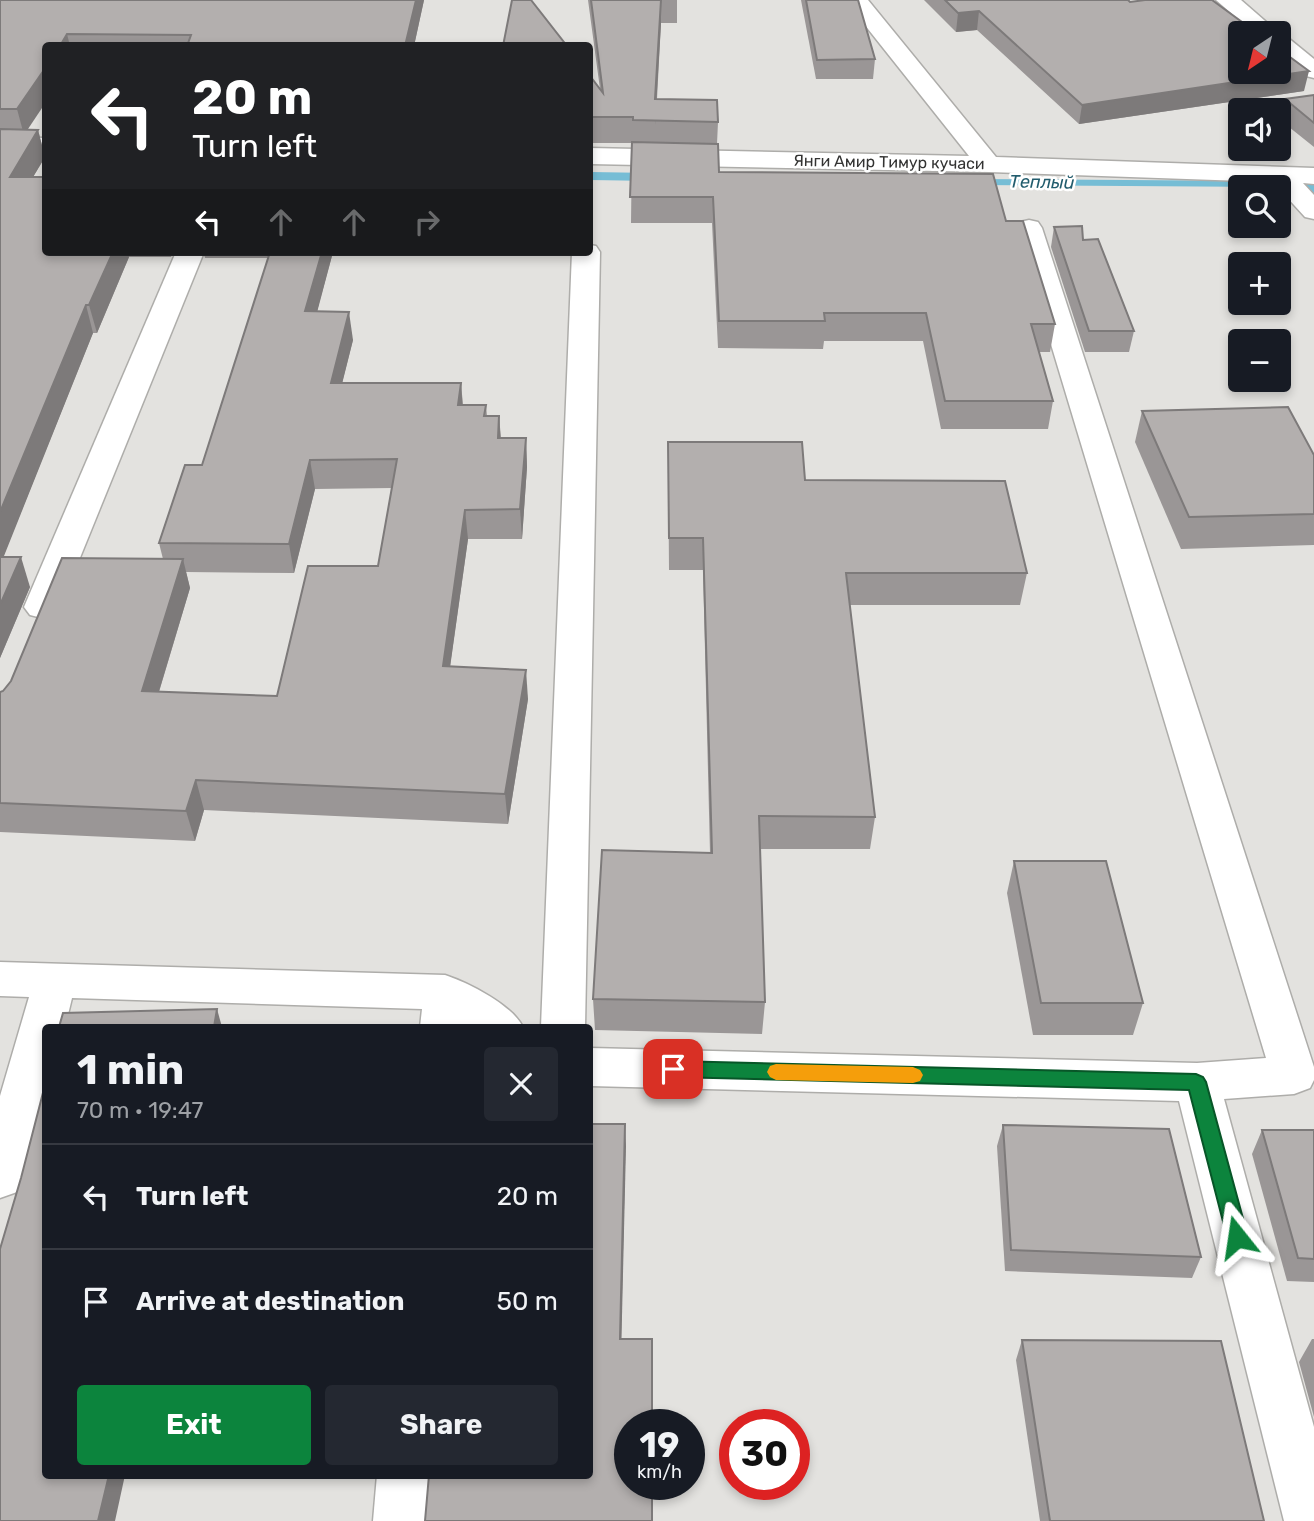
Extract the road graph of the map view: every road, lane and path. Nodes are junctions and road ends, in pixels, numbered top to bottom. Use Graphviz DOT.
graph roads {
  1 [pos="856,0"];
  2 [pos="1227,0"];
  3 [pos="1253,21"];
  4 [pos="1292,53"];
  5 [pos="1314,71"];
  6 [pos="0,145"];
  7 [pos="42,146"];
  8 [pos="593,156"];
  9 [pos="989,164"];
  10 [pos="1279,173"];
  11 [pos="1314,176"];
  12 [pos="1314,211"];
  13 [pos="1029,228"];
  14 [pos="188,256"];
  15 [pos="586,256"];
  16 [pos="32,633"];
  17 [pos="0,979"];
  18 [pos="56,979"];
  19 [pos="443,1009"];
  20 [pos="43,1024"];
  21 [pos="491,1024"];
  22 [pos="563,1024"];
  23 [pos="42,1028"];
  24 [pos="593,1067"];
  25 [pos="1196,1082"];
  26 [pos="0,1177"];
  27 [pos="404,1479"];
  28 [pos="401,1521"];
  29 [pos="1312,1521"];
  1 -- 9 [label="street"];
  2 -- 3 [label="street"];
  4 -- 5 [label="street"];
  6 -- 7 [label="street"];
  8 -- 9 [label="street, Янги Амир Тимур кучаси"];
  9 -- 10 [label="street, Янги Амир Тимур кучаси"];
  10 -- 11 [label="street, Янги Амир Тимур кучаси"];
  10 -- 12 [label="street"];
  13 -- 25 [label="street"];
  14 -- 16 [label="street"];
  15 -- 22 [label="street"];
  17 -- 18 [label="street"];
  18 -- 19 [label="street"];
  18 -- 20 [label="street"];
  19 -- 21 [label="street"];
  23 -- 26 [label="street"];
  24 -- 25 [label="street"];
  25 -- 29 [label="street"];
  27 -- 28 [label="street"];
}
